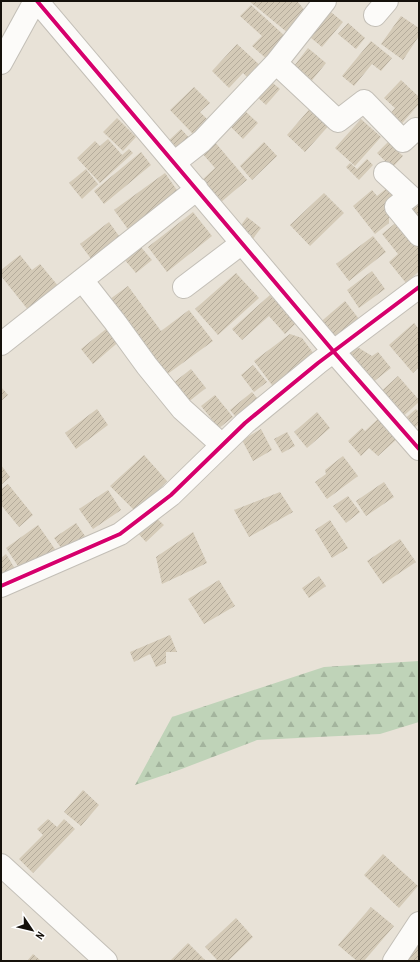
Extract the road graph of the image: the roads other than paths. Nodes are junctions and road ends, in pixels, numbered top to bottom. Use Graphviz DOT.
graph roads {
  1 [pos="36,1"];
  2 [pos="325,1"];
  3 [pos="1,63"];
  4 [pos="276,63"];
  5 [pos="419,131"];
  6 [pos="174,163"];
  7 [pos="385,172"];
  8 [pos="197,190"];
  9 [pos="419,235"];
  10 [pos="242,243"];
  11 [pos="82,280"];
  12 [pos="419,287"];
  13 [pos="184,288"];
  14 [pos="1,344"];
  15 [pos="334,352"];
  16 [pos="222,445"];
  17 [pos="419,449"];
  18 [pos="1,586"];
  19 [pos="1,865"];
  20 [pos="419,923"];
  21 [pos="106,961"];
  22 [pos="394,961"];
  1 -- 3 [label="street"];
  1 -- 6 [label="street"];
  2 -- 4 [label="street"];
  4 -- 5 [label="street"];
  4 -- 6 [label="street"];
  6 -- 8 [label="street"];
  7 -- 9 [label="street"];
  8 -- 10 [label="street"];
  8 -- 11 [label="street"];
  10 -- 13 [label="street"];
  10 -- 15 [label="street"];
  11 -- 14 [label="street"];
  11 -- 16 [label="street"];
  12 -- 15 [label="street"];
  15 -- 16 [label="street"];
  15 -- 17 [label="street"];
  16 -- 18 [label="street"];
  19 -- 21 [label="street"];
  20 -- 22 [label="street"];
}
